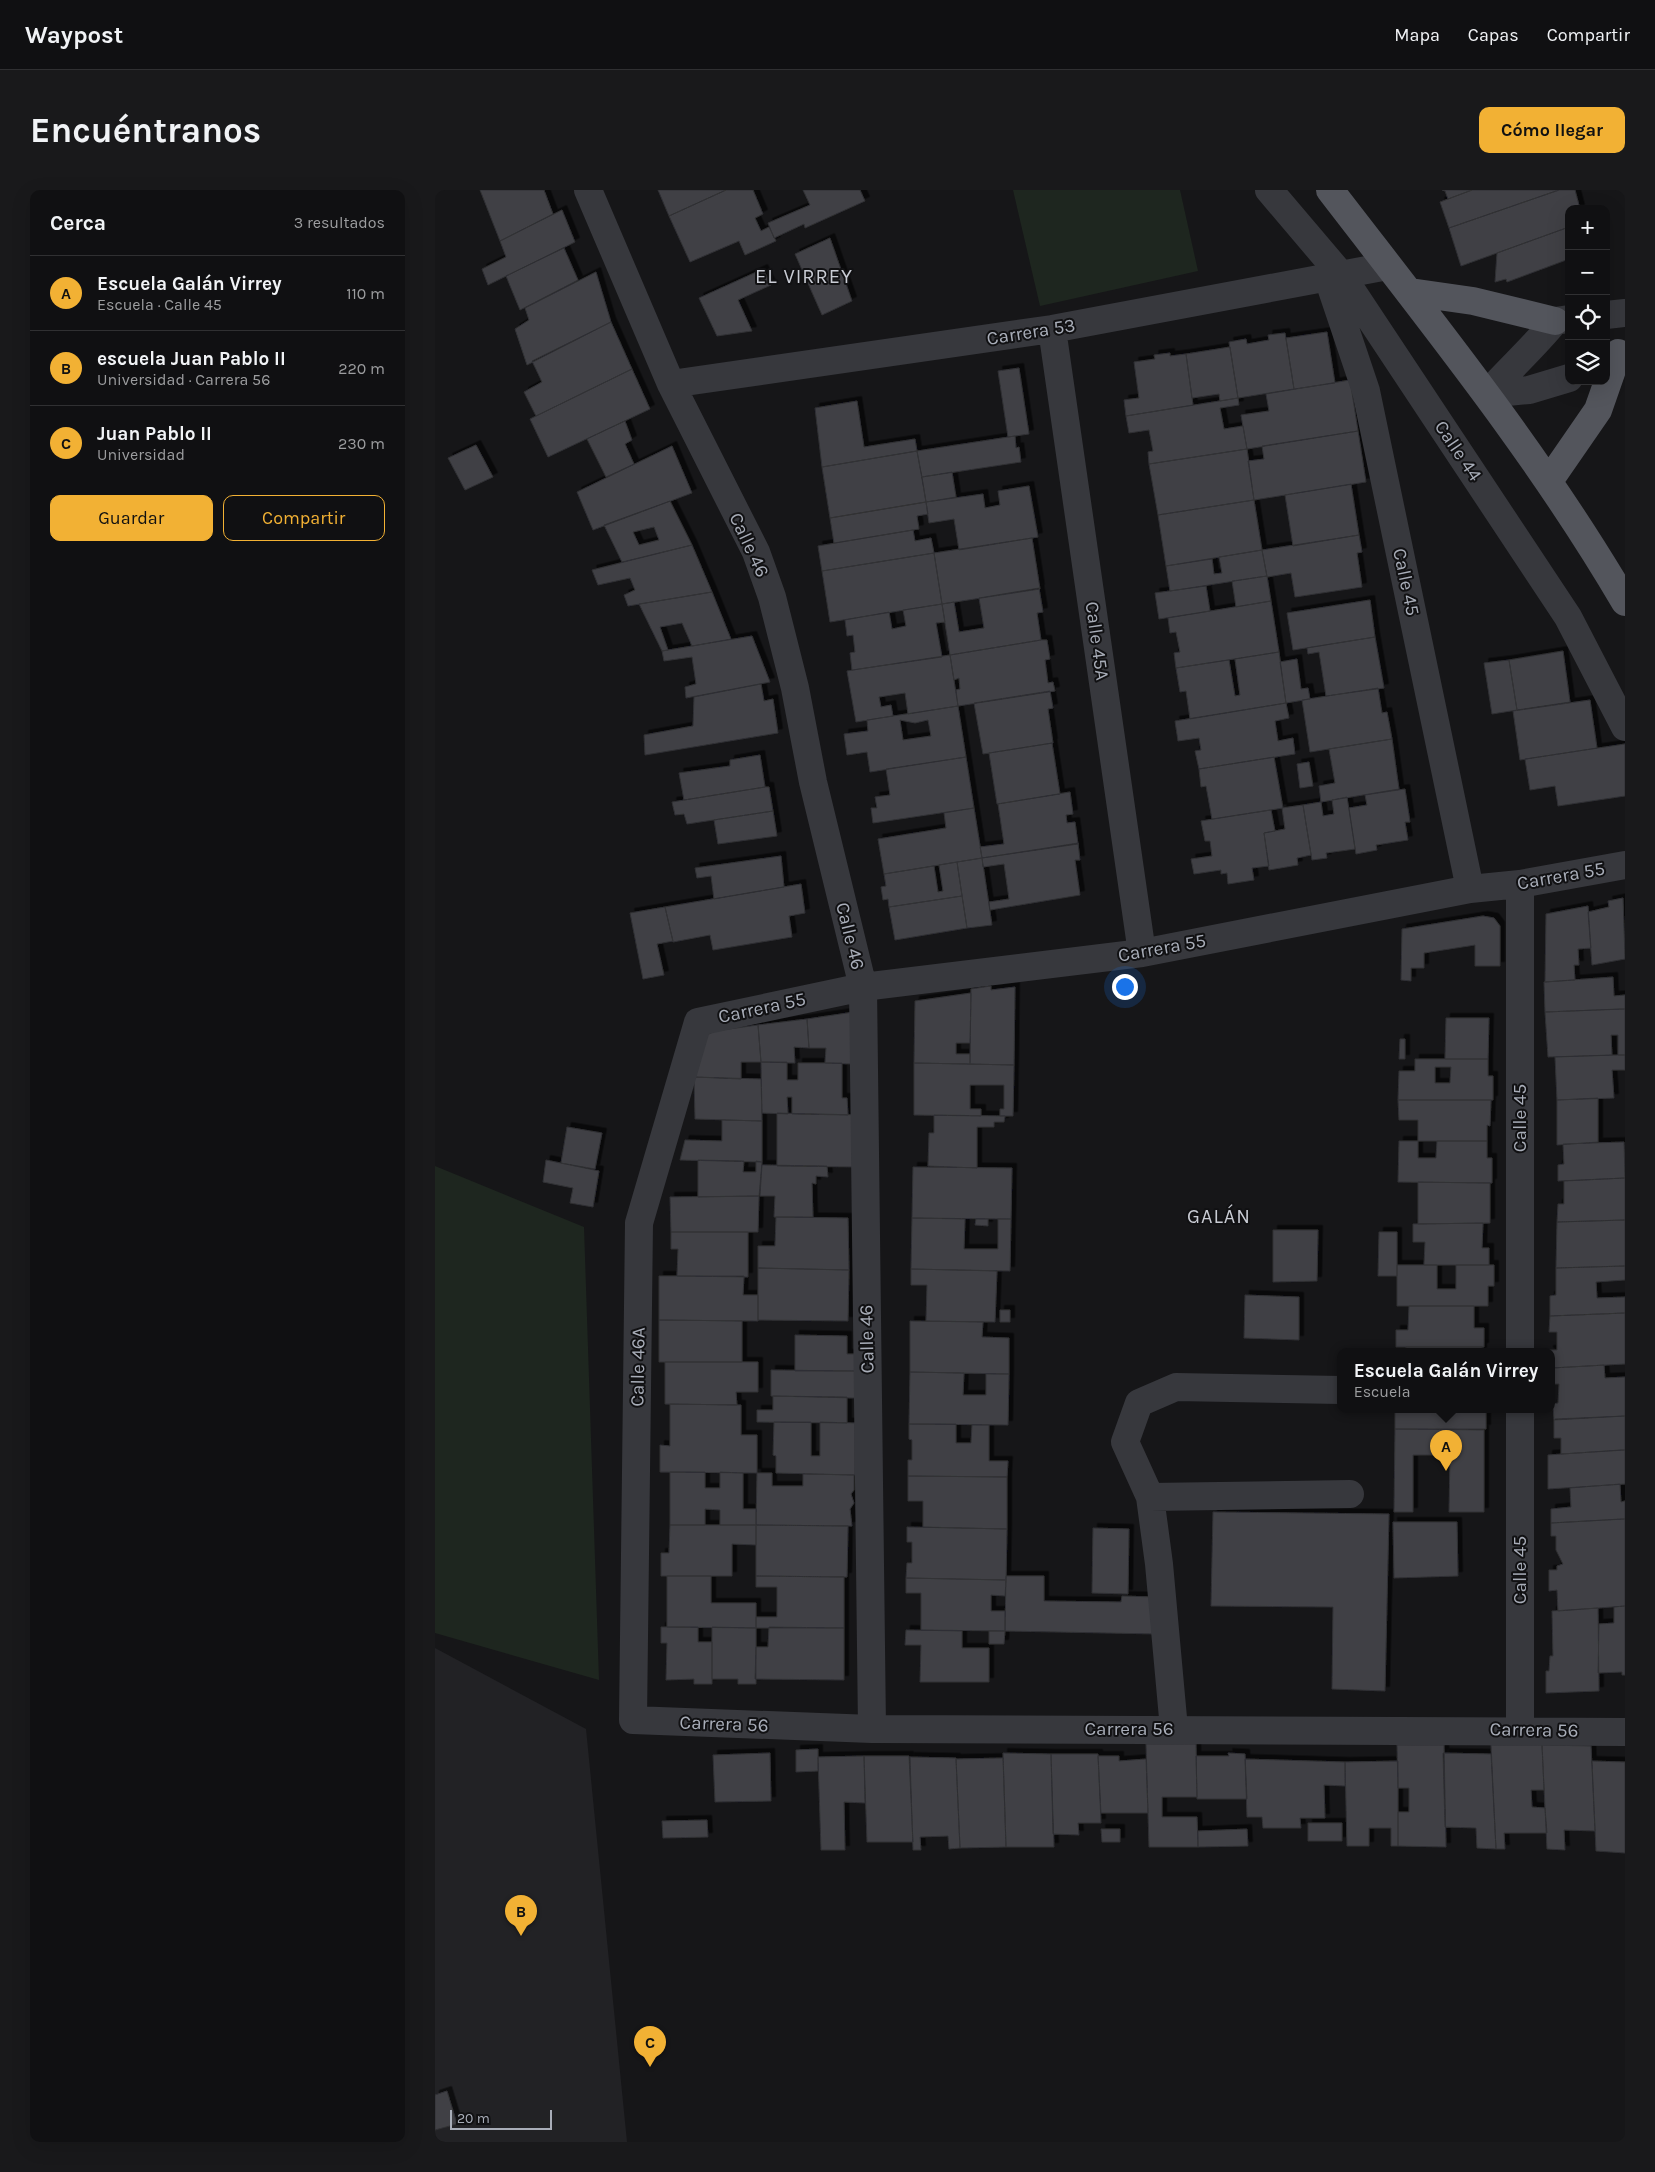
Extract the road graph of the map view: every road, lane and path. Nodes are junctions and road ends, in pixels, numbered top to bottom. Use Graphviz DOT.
graph roads {
  1 [pos="588,190"];
  2 [pos="1269,190"];
  3 [pos="1331,190"];
  4 [pos="1389,266"];
  5 [pos="1335,277"];
  6 [pos="1410,292"];
  7 [pos="1625,313"];
  8 [pos="1610,315"];
  9 [pos="1562,320"];
  10 [pos="1052,329"];
  11 [pos="1616,353"];
  12 [pos="1565,379"];
  13 [pos="671,384"];
  14 [pos="1487,394"];
  15 [pos="1549,481"];
  16 [pos="1625,602"];
  17 [pos="1625,727"];
  18 [pos="1625,865"];
  19 [pos="1520,884"];
  20 [pos="1470,889"];
  21 [pos="1142,953"];
  22 [pos="863,987"];
  23 [pos="698,1022"];
  24 [pos="1520,1348"];
  25 [pos="1337,1390"];
  26 [pos="1520,1413"];
  27 [pos="1350,1494"];
  28 [pos="1150,1498"];
  29 [pos="633,1720"];
  30 [pos="872,1729"];
  31 [pos="1174,1729"];
  32 [pos="1520,1730"];
  33 [pos="1625,1732"];
  1 -- 13 [label="street, Calle 46"];
  2 -- 5 [label="street, Calle 44"];
  3 -- 4 [label="main road"];
  4 -- 5 [label="street, Carrera 53"];
  4 -- 6 [label="main road"];
  5 -- 10 [label="street, Carrera 53"];
  5 -- 17 [label="street, Calle 44"];
  5 -- 20 [label="street, Calle 45"];
  6 -- 9 [label="main road"];
  6 -- 14 [label="main road"];
  7 -- 8 [label="street"];
  9 -- 14 [label="street"];
  10 -- 13 [label="street, Carrera 53"];
  10 -- 21 [label="street, Calle 45A"];
  11 -- 15 [label="main road"];
  12 -- 14 [label="street"];
  13 -- 22 [label="street, Calle 46"];
  14 -- 15 [label="main road"];
  15 -- 16 [label="main road"];
  18 -- 19 [label="street, Carrera 55"];
  19 -- 20 [label="street, Carrera 55"];
  19 -- 24 [label="street, Calle 45"];
  20 -- 21 [label="street, Carrera 55"];
  21 -- 22 [label="street, Carrera 55"];
  22 -- 23 [label="street, Carrera 55"];
  22 -- 30 [label="street, Calle 46"];
  23 -- 29 [label="street, Calle 46A"];
  25 -- 28 [label="street"];
  26 -- 32 [label="street, Calle 45"];
  27 -- 28 [label="street"];
  28 -- 31 [label="street"];
  29 -- 30 [label="street, Carrera 56"];
  30 -- 31 [label="street, Carrera 56"];
  31 -- 32 [label="street, Carrera 56"];
  32 -- 33 [label="street, Carrera 56"];
}
